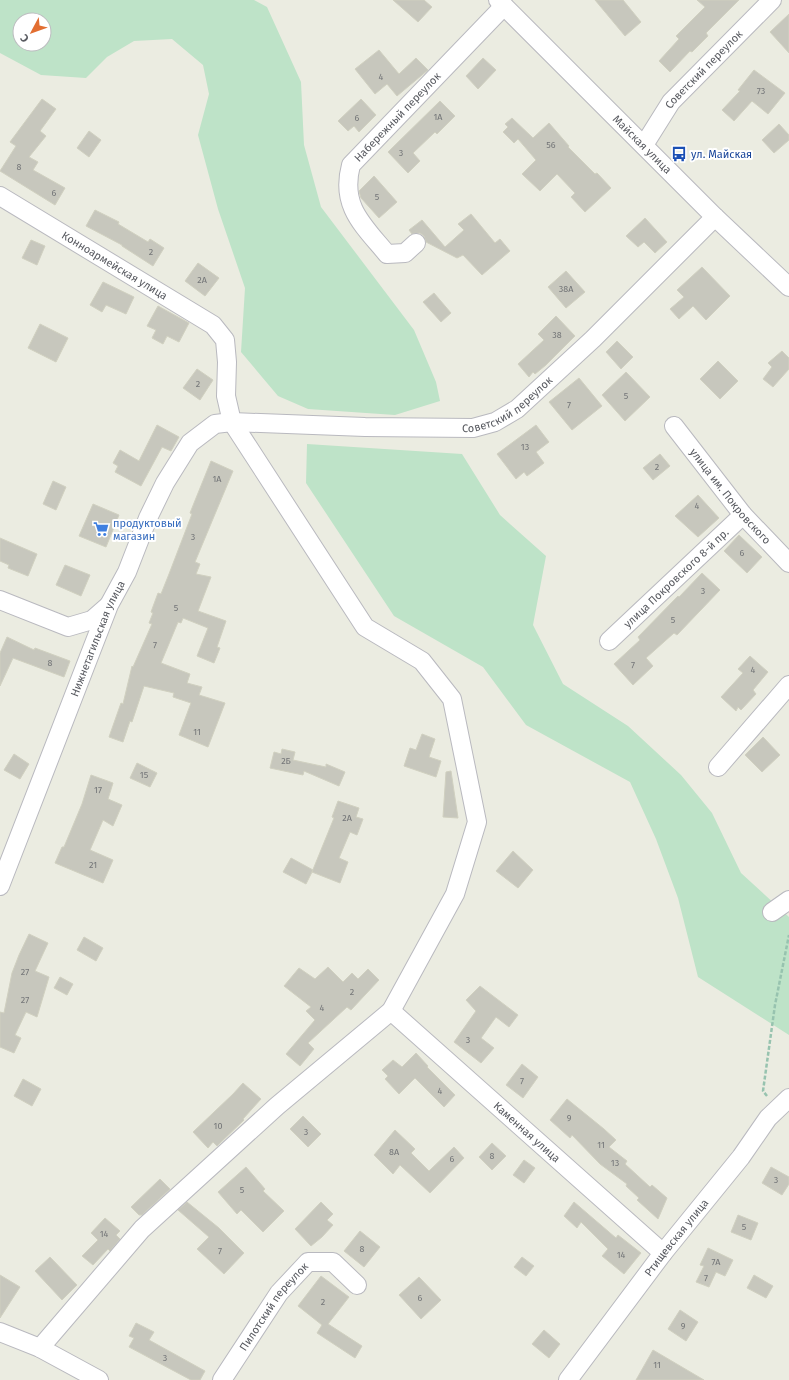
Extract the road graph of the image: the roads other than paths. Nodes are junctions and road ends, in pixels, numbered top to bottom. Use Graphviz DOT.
graph roads {
  1 [pos="772,0"];
  2 [pos="501,3"];
  3 [pos="644,145"];
  4 [pos="0,196"];
  5 [pos="715,217"];
  6 [pos="416,243"];
  7 [pos="789,287"];
  8 [pos="232,422"];
  9 [pos="674,426"];
  10 [pos="743,515"];
  11 [pos="789,563"];
  12 [pos="0,600"];
  13 [pos="109,605"];
  14 [pos="609,641"];
  15 [pos="789,685"];
  16 [pos="718,767"];
  17 [pos="0,886"];
  18 [pos="789,900"];
  19 [pos="772,912"];
  20 [pos="392,1011"];
  21 [pos="784,1103"];
  22 [pos="663,1253"];
  23 [pos="357,1285"];
  24 [pos="0,1332"];
  25 [pos="40,1348"];
  26 [pos="99,1380"];
  27 [pos="222,1380"];
  28 [pos="568,1380"];
  1 -- 3 [label="street, Советский переулок"];
  2 -- 3 [label="street, Майская улица"];
  2 -- 6 [label="street, Набережный переулок"];
  3 -- 5 [label="street, Майская улица"];
  4 -- 8 [label="street, Конноармейская улица"];
  5 -- 7 [label="street, Майская улица"];
  5 -- 8 [label="street, Советский переулок"];
  8 -- 13 [label="street, Нижнетагильская улица"];
  8 -- 20 [label="street"];
  9 -- 10 [label="street, улица им. Покровского"];
  10 -- 11 [label="street, улица им. Покровского"];
  10 -- 14 [label="street, улица Покровского 8-й пр."];
  12 -- 13 [label="street"];
  13 -- 17 [label="street, Нижнетагильская улица"];
  15 -- 16 [label="street"];
  18 -- 19 [label="street"];
  20 -- 22 [label="street, Каменная улица"];
  20 -- 25 [label="street"];
  21 -- 22 [label="street, Ртищевская улица"];
  22 -- 28 [label="street, Ртищевская улица"];
  23 -- 27 [label="street, Пилотский переулок"];
  24 -- 25 [label="street"];
  25 -- 26 [label="street"];
}
